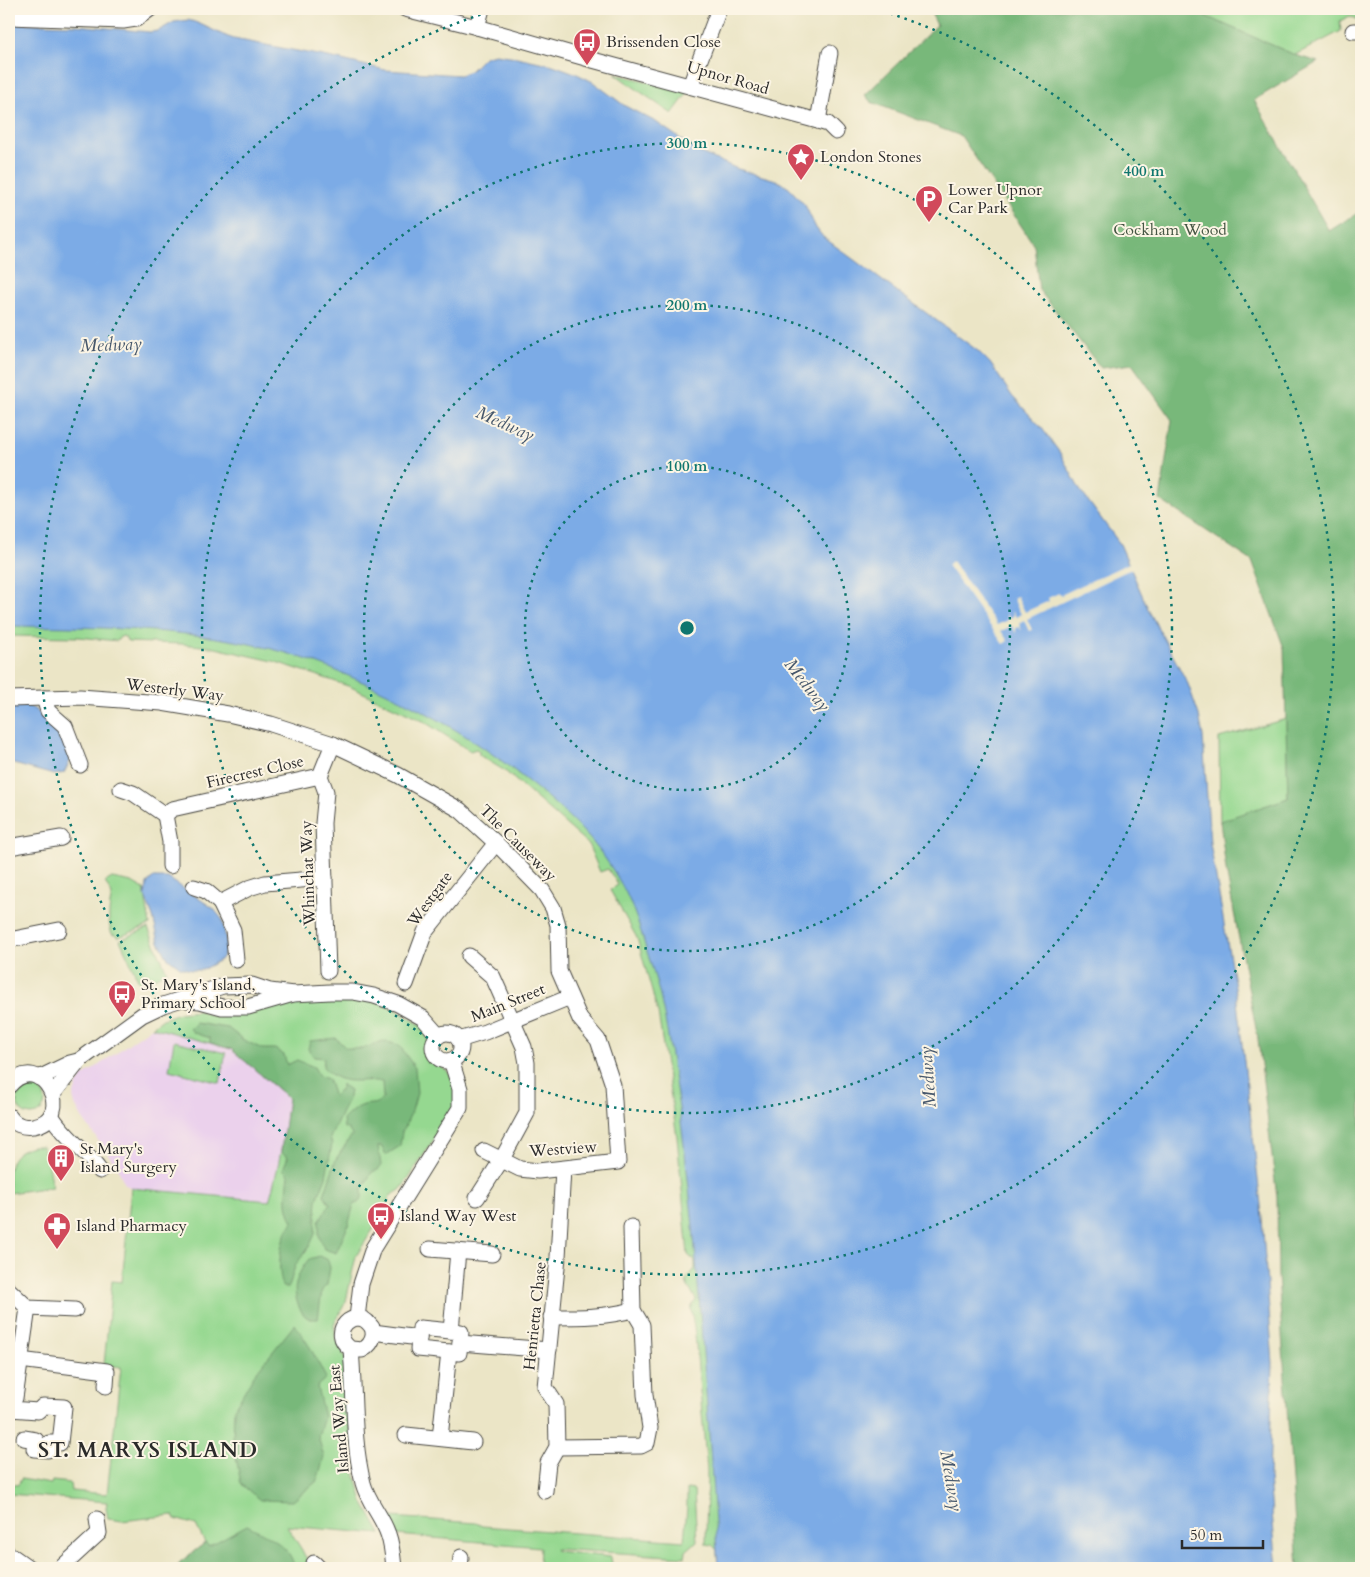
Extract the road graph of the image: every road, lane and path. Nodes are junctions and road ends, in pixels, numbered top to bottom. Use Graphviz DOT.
graph roads {
  1 [pos="150,9"];
  2 [pos="405,9"];
  3 [pos="482,9"];
  4 [pos="719,9"];
  5 [pos="9,18"];
  6 [pos="477,27"];
  7 [pos="830,53"];
  8 [pos="690,86"];
  9 [pos="818,121"];
  10 [pos="836,132"];
  11 [pos="44,698"];
  12 [pos="9,699"];
  13 [pos="334,744"];
  14 [pos="80,765"];
  15 [pos="320,776"];
  16 [pos="121,789"];
  17 [pos="165,815"];
  18 [pos="61,838"];
  19 [pos="496,843"];
  20 [pos="9,847"];
  21 [pos="170,866"];
  22 [pos="325,878"];
  23 [pos="194,887"];
  24 [pos="220,903"];
  25 [pos="59,930"];
  26 [pos="9,940"];
  27 [pos="469,956"];
  28 [pos="236,960"];
  29 [pos="328,971"];
  30 [pos="406,984"];
  31 [pos="293,994"];
  32 [pos="570,997"];
  33 [pos="181,1000"];
  34 [pos="512,1020"];
  35 [pos="438,1035"];
  36 [pos="459,1040"];
  37 [pos="80,1060"];
  38 [pos="451,1060"];
  39 [pos="39,1078"];
  40 [pos="9,1085"];
  41 [pos="53,1094"];
  42 [pos="51,1115"];
  43 [pos="10,1120"];
  44 [pos="484,1151"];
  45 [pos="502,1159"];
  46 [pos="618,1162"];
  47 [pos="563,1169"];
  48 [pos="100,1171"];
  49 [pos="476,1198"];
  50 [pos="632,1227"];
  51 [pos="430,1250"];
  52 [pos="458,1251"];
  53 [pos="492,1254"];
  54 [pos="9,1290"];
  55 [pos="28,1308"];
  56 [pos="75,1310"];
  57 [pos="633,1310"];
  58 [pos="551,1317"];
  59 [pos="357,1318"];
  60 [pos="373,1332"];
  61 [pos="419,1338"];
  62 [pos="453,1342"];
  63 [pos="351,1349"];
  64 [pos="548,1350"];
  65 [pos="16,1366"];
  66 [pos="106,1386"];
  67 [pos="9,1410"];
  68 [pos="406,1435"];
  69 [pos="24,1438"];
  70 [pos="440,1438"];
  71 [pos="473,1442"];
  72 [pos="557,1447"];
  73 [pos="545,1491"];
  74 [pos="97,1519"];
  75 [pos="9,1554"];
  76 [pos="29,1568"];
  77 [pos="61,1568"];
  78 [pos="394,1568"];
  1 -- 5 [label="street"];
  2 -- 6 [label="street, Upnor Road"];
  3 -- 6 [label="street"];
  4 -- 8 [label="street"];
  6 -- 8 [label="street, Upnor Road"];
  7 -- 9 [label="street"];
  8 -- 9 [label="street, Upnor Road"];
  9 -- 10 [label="street, Upnor Road"];
  11 -- 12 [label="street, Westerly Way"];
  11 -- 13 [label="street, Westerly Way"];
  11 -- 14 [label="street"];
  13 -- 15 [label="street, Firecrest Close"];
  13 -- 19 [label="street, The Causeway"];
  15 -- 17 [label="street, Firecrest Close"];
  15 -- 22 [label="street, Whinchat Way"];
  16 -- 17 [label="street"];
  17 -- 21 [label="street"];
  18 -- 20 [label="street"];
  19 -- 30 [label="street, Westgate"];
  19 -- 32 [label="street, The Causeway"];
  22 -- 24 [label="street"];
  22 -- 29 [label="street, Whinchat Way"];
  23 -- 24 [label="street"];
  24 -- 28 [label="street"];
  25 -- 26 [label="street"];
  27 -- 34 [label="street"];
  31 -- 33 [label="street"];
  31 -- 33 [label="street"];
  31 -- 35 [label="street"];
  32 -- 34 [label="street, Main Street"];
  32 -- 46 [label="street, The Causeway"];
  33 -- 37 [label="street"];
  34 -- 36 [label="street, Main Street"];
  34 -- 45 [label="street"];
  35 -- 36 [label="street"];
  35 -- 38 [label="street"];
  36 -- 38 [label="street"];
  37 -- 39 [label="street"];
  37 -- 41 [label="street"];
  38 -- 59 [label="street"];
  39 -- 40 [label="street"];
  39 -- 41 [label="street"];
  41 -- 42 [label="street"];
  42 -- 43 [label="street"];
  42 -- 48 [label="street"];
  44 -- 45 [label="street, Westview"];
  45 -- 47 [label="street, Westview"];
  45 -- 49 [label="street"];
  46 -- 47 [label="street, Westview"];
  47 -- 58 [label="street, Henrietta Chase"];
  50 -- 57 [label="street"];
  51 -- 52 [label="street"];
  52 -- 53 [label="street"];
  52 -- 62 [label="street"];
  54 -- 55 [label="street"];
  55 -- 56 [label="street"];
  55 -- 65 [label="street"];
  57 -- 58 [label="street"];
  57 -- 72 [label="street"];
  58 -- 64 [label="street, Henrietta Chase"];
  59 -- 60 [label="street"];
  59 -- 63 [label="street, Island Way East"];
  60 -- 61 [label="street"];
  60 -- 63 [label="street, Island Way East"];
  61 -- 62 [label="street"];
  61 -- 62 [label="street"];
  62 -- 64 [label="street"];
  62 -- 70 [label="street"];
  63 -- 78 [label="street, Island Way East"];
  64 -- 72 [label="street, Henrietta Chase"];
  65 -- 66 [label="street"];
  65 -- 67 [label="street"];
  67 -- 69 [label="street"];
  68 -- 70 [label="street"];
  70 -- 71 [label="street"];
  72 -- 73 [label="street, Henrietta Chase"];
  74 -- 77 [label="street"];
  75 -- 76 [label="street"];
}
